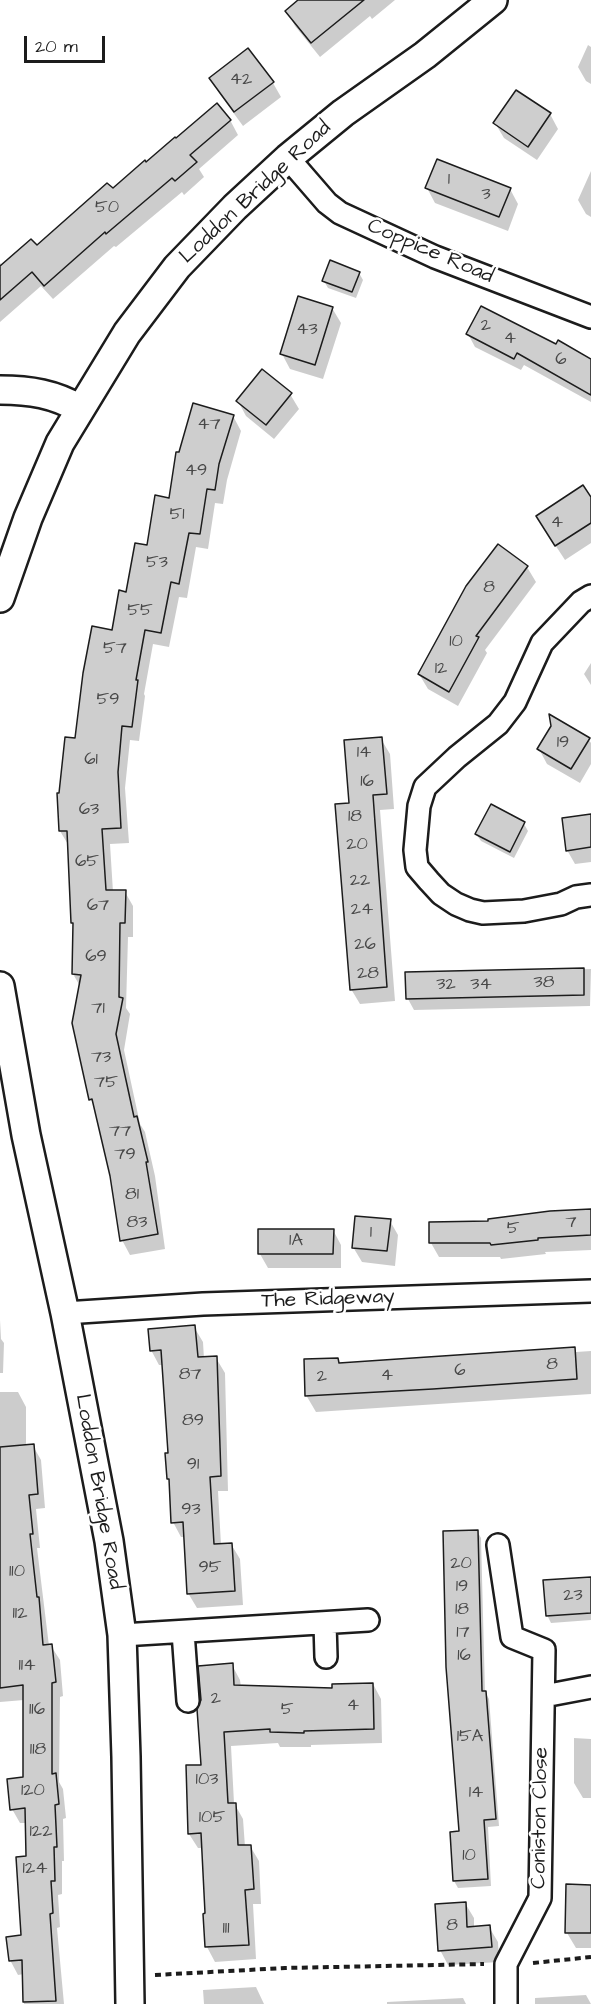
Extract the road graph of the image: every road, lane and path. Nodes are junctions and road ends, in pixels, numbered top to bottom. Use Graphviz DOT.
graph roads {
  1 [pos="493,0"];
  2 [pos="288,158"];
  3 [pos="591,317"];
  4 [pos="0,390"];
  5 [pos="80,409"];
  6 [pos="591,596"];
  7 [pos="0,598"];
  8 [pos="591,895"];
  9 [pos="0,986"];
  10 [pos="591,1291"];
  11 [pos="64,1313"];
  12 [pos="498,1545"];
  13 [pos="368,1620"];
  14 [pos="325,1623"];
  15 [pos="183,1632"];
  16 [pos="122,1635"];
  17 [pos="326,1657"];
  18 [pos="591,1687"];
  19 [pos="544,1696"];
  20 [pos="188,1701"];
  21 [pos="591,1957"];
  22 [pos="506,1964"];
  23 [pos="130,1976"];
  24 [pos="130,2004"];
  25 [pos="506,2004"];
  1 -- 2 [label="street, Loddon Bridge Road"];
  2 -- 3 [label="street, Coppice Road"];
  2 -- 5 [label="street, Loddon Bridge Road"];
  4 -- 5 [label="street"];
  5 -- 7 [label="street, Loddon Bridge Road"];
  6 -- 8 [label="street"];
  9 -- 11 [label="street, Loddon Bridge Road"];
  10 -- 11 [label="street, The Ridgeway"];
  11 -- 16 [label="street, Loddon Bridge Road"];
  12 -- 19 [label="street, Coniston Close"];
  13 -- 14 [label="street"];
  14 -- 15 [label="street"];
  14 -- 17 [label="street"];
  15 -- 16 [label="street"];
  15 -- 20 [label="street"];
  16 -- 23 [label="street, Loddon Bridge Road"];
  18 -- 19 [label="street"];
  19 -- 22 [label="street, Coniston Close"];
  21 -- 22 [label="path"];
  22 -- 23 [label="path"];
  22 -- 25 [label="street, Coniston Close"];
  23 -- 24 [label="street, Loddon Bridge Road"];
}
